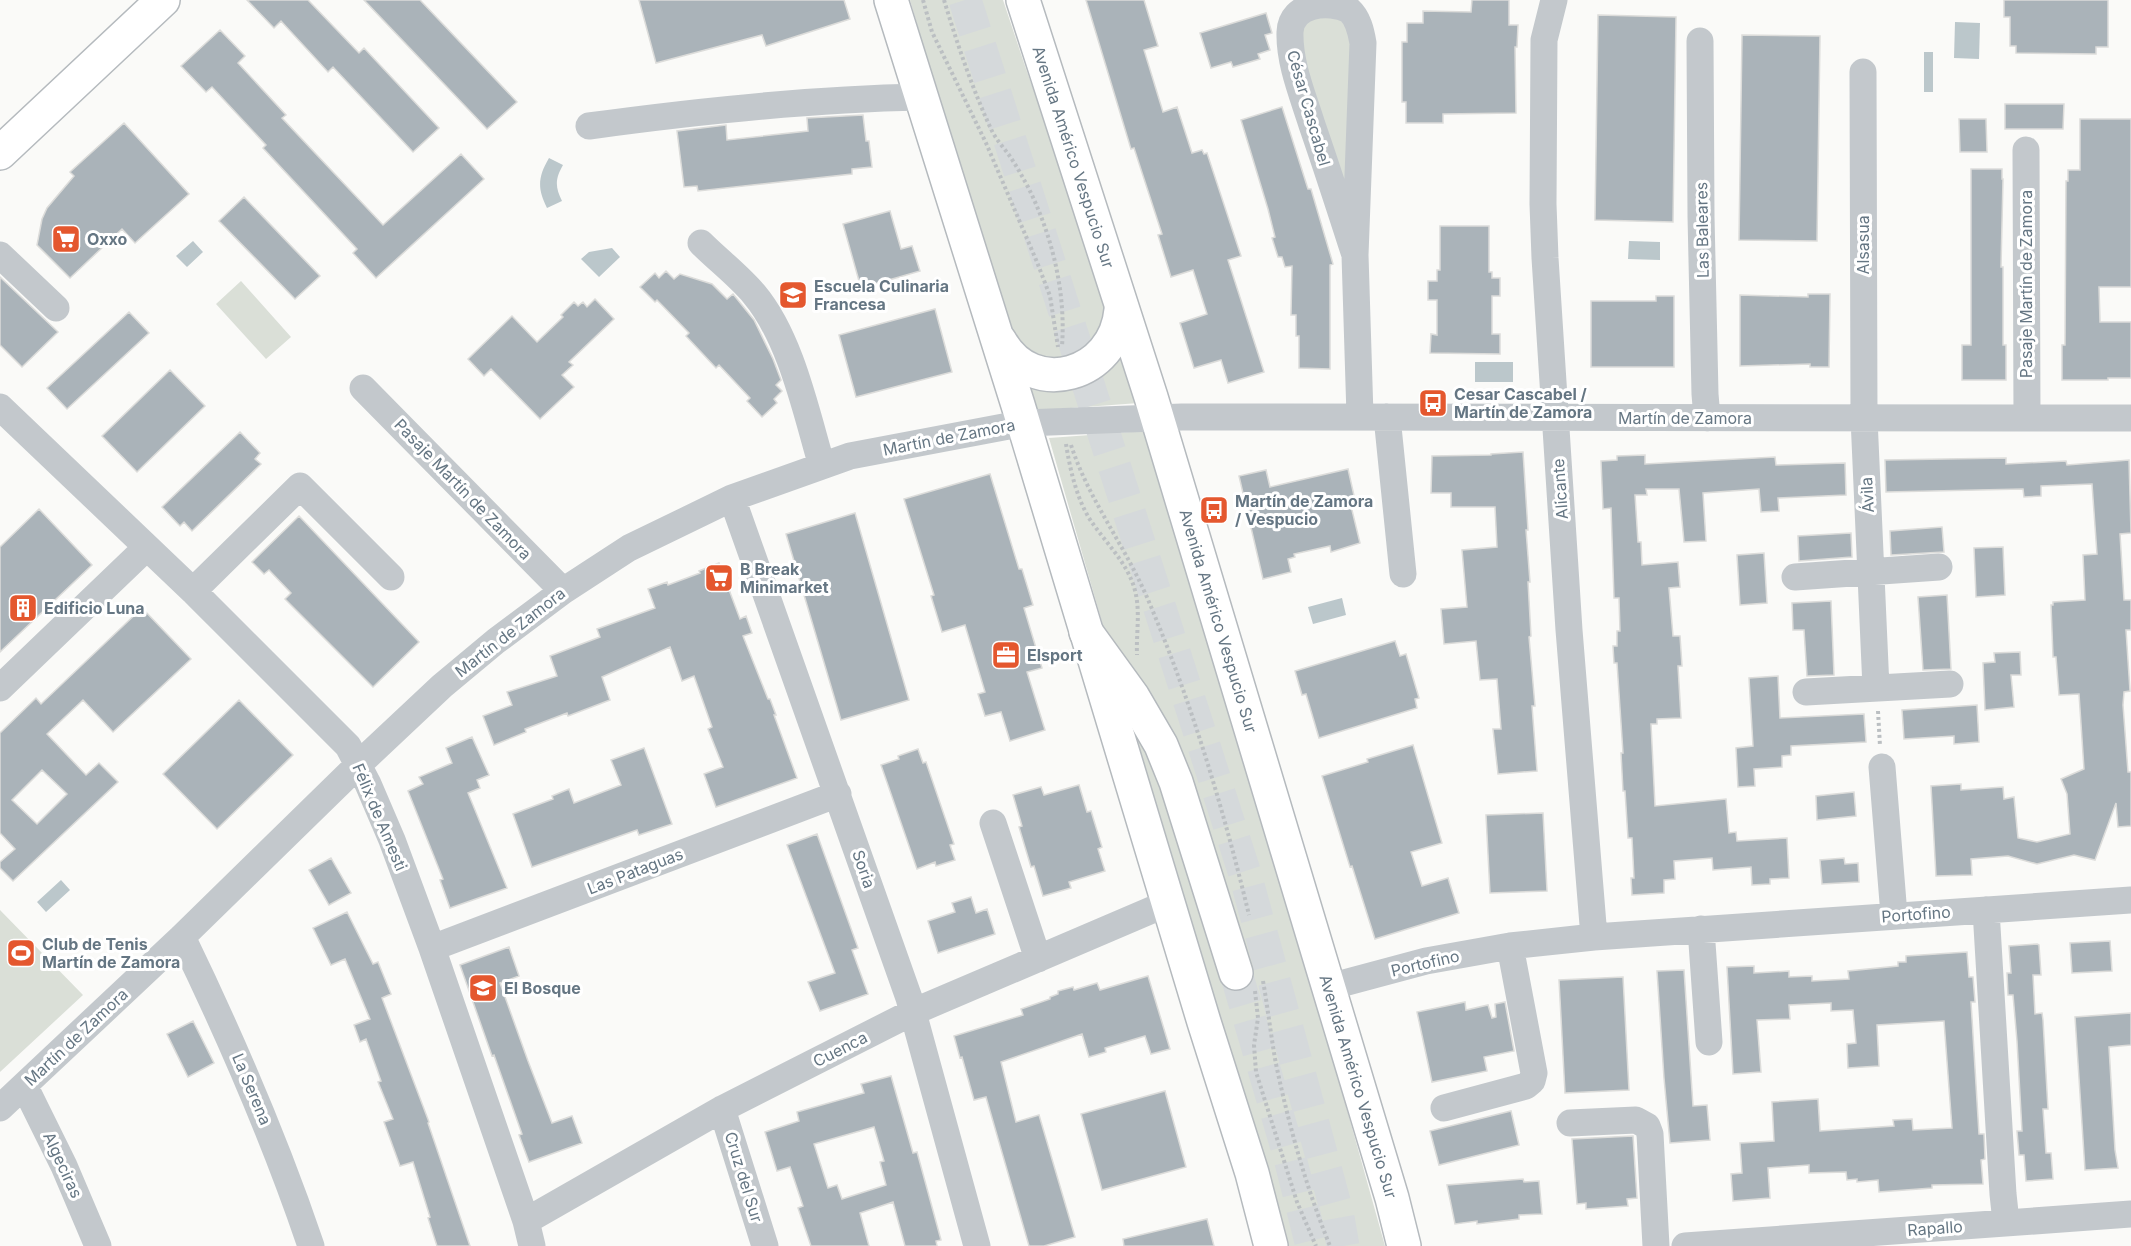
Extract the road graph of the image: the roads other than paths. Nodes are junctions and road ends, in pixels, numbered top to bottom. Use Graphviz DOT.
graph roads {
  1 [pos="163,0"];
  2 [pos="891,0"];
  3 [pos="1023,0"];
  4 [pos="1533,0"];
  5 [pos="1554,0"];
  6 [pos="1544,40"];
  7 [pos="1700,41"];
  8 [pos="1863,72"];
  9 [pos="921,97"];
  10 [pos="589,126"];
  11 [pos="2026,150"];
  12 [pos="0,153"];
  13 [pos="700,243"];
  14 [pos="0,255"];
  15 [pos="1355,255"];
  16 [pos="56,308"];
  17 [pos="1121,310"];
  18 [pos="995,331"];
  19 [pos="363,388"];
  20 [pos="0,407"];
  21 [pos="1360,416"];
  22 [pos="1387,417"];
  23 [pos="1157,418"];
  24 [pos="1555,418"];
  25 [pos="1707,418"];
  26 [pos="1864,418"];
  27 [pos="2027,418"];
  28 [pos="2131,418"];
  29 [pos="1024,423"];
  30 [pos="822,466"];
  31 [pos="732,498"];
  32 [pos="147,547"];
  33 [pos="1939,567"];
  34 [pos="1870,572"];
  35 [pos="1403,574"];
  36 [pos="391,577"];
  37 [pos="1795,577"];
  38 [pos="194,591"];
  39 [pos="562,591"];
  40 [pos="1086,632"];
  41 [pos="1950,684"];
  42 [pos="0,688"];
  43 [pos="1876,688"];
  44 [pos="1806,692"];
  45 [pos="359,764"];
  46 [pos="1882,767"];
  47 [pos="838,794"];
  48 [pos="993,823"];
  49 [pos="2131,900"];
  50 [pos="1168,903"];
  51 [pos="1986,910"];
  52 [pos="1894,915"];
  53 [pos="1701,930"];
  54 [pos="1594,937"];
  55 [pos="182,938"];
  56 [pos="1510,946"];
  57 [pos="432,948"];
  58 [pos="1038,958"];
  59 [pos="1236,973"];
  60 [pos="1329,987"];
  61 [pos="913,1012"];
  62 [pos="1709,1041"];
  63 [pos="24,1086"];
  64 [pos="0,1108"];
  65 [pos="1444,1108"];
  66 [pos="722,1109"];
  67 [pos="1570,1123"];
  68 [pos="2131,1214"];
  69 [pos="2006,1222"];
  70 [pos="529,1234"];
  71 [pos="98,1246"];
  72 [pos="311,1246"];
  73 [pos="765,1246"];
  74 [pos="977,1246"];
  75 [pos="1271,1246"];
  76 [pos="1404,1246"];
  77 [pos="1656,1246"];
  78 [pos="1685,1246"];
  1 -- 12 [label="main road"];
  2 -- 9 [label="main road"];
  3 -- 17 [label="main road, Avenida Américo Vespucio Sur"];
  4 -- 6 [label="street, Alicante"];
  5 -- 6 [label="street, Alicante"];
  6 -- 24 [label="street, Alicante"];
  7 -- 25 [label="street, Las Baleares"];
  8 -- 26 [label="street, Alsasua"];
  9 -- 10 [label="street"];
  9 -- 18 [label="main road"];
  11 -- 27 [label="street, Pasaje Martín de Zamora"];
  13 -- 30 [label="street"];
  14 -- 16 [label="street"];
  15 -- 15 [label="street, César Cascabel"];
  15 -- 21 [label="street, César Cascabel"];
  17 -- 18 [label="main road"];
  17 -- 23 [label="main road, Avenida Américo Vespucio Sur"];
  18 -- 29 [label="main road"];
  19 -- 39 [label="street, Pasaje Martín de Zamora"];
  20 -- 32 [label="street, Félix de Amesti"];
  21 -- 22 [label="street, Martín de Zamora"];
  21 -- 23 [label="street, Martín de Zamora"];
  22 -- 24 [label="street, Martín de Zamora"];
  22 -- 35 [label="street"];
  23 -- 29 [label="street, Martín de Zamora"];
  23 -- 60 [label="main road, Avenida Américo Vespucio Sur"];
  24 -- 25 [label="street, Martín de Zamora"];
  24 -- 54 [label="street, Alicante"];
  25 -- 26 [label="street, Martín de Zamora"];
  26 -- 27 [label="street, Martín de Zamora"];
  26 -- 34 [label="street, Ávila"];
  27 -- 28 [label="street, Martín de Zamora"];
  29 -- 30 [label="street, Martín de Zamora"];
  29 -- 40 [label="main road"];
  30 -- 31 [label="street, Martín de Zamora"];
  31 -- 39 [label="street, Martín de Zamora"];
  31 -- 47 [label="street, Soria"];
  32 -- 38 [label="street, Félix de Amesti"];
  32 -- 42 [label="street"];
  33 -- 34 [label="street"];
  34 -- 37 [label="street"];
  34 -- 43 [label="street, Ávila"];
  36 -- 38 [label="street"];
  38 -- 45 [label="street, Félix de Amesti"];
  39 -- 45 [label="street, Martín de Zamora"];
  40 -- 50 [label="main road"];
  40 -- 59 [label="main road"];
  41 -- 43 [label="street"];
  43 -- 44 [label="street"];
  45 -- 55 [label="street, Martín de Zamora"];
  45 -- 57 [label="street, Félix de Amesti"];
  46 -- 52 [label="street"];
  47 -- 57 [label="street, Las Pataguas"];
  47 -- 61 [label="street, Soria"];
  48 -- 58 [label="street"];
  49 -- 51 [label="street, Portofino"];
  50 -- 58 [label="street, Cuenca"];
  50 -- 75 [label="main road"];
  51 -- 52 [label="street, Portofino"];
  51 -- 69 [label="street"];
  52 -- 53 [label="street, Portofino"];
  53 -- 54 [label="street, Portofino"];
  53 -- 62 [label="street"];
  54 -- 56 [label="street, Portofino"];
  55 -- 63 [label="street, Martín de Zamora"];
  55 -- 72 [label="street, La Serena"];
  56 -- 60 [label="street, Portofino"];
  56 -- 65 [label="street"];
  57 -- 70 [label="street, Félix de Amesti"];
  58 -- 61 [label="street, Cuenca"];
  60 -- 76 [label="main road, Avenida Américo Vespucio Sur"];
  61 -- 66 [label="street, Cuenca"];
  61 -- 74 [label="street, Soria"];
  63 -- 64 [label="street, Martín de Zamora"];
  63 -- 71 [label="street, Algeciras"];
  66 -- 70 [label="street, Cuenca"];
  66 -- 73 [label="street, Cruz del Sur"];
  67 -- 77 [label="street"];
  68 -- 69 [label="street, Rapallo"];
  69 -- 78 [label="street, Rapallo"];
}
